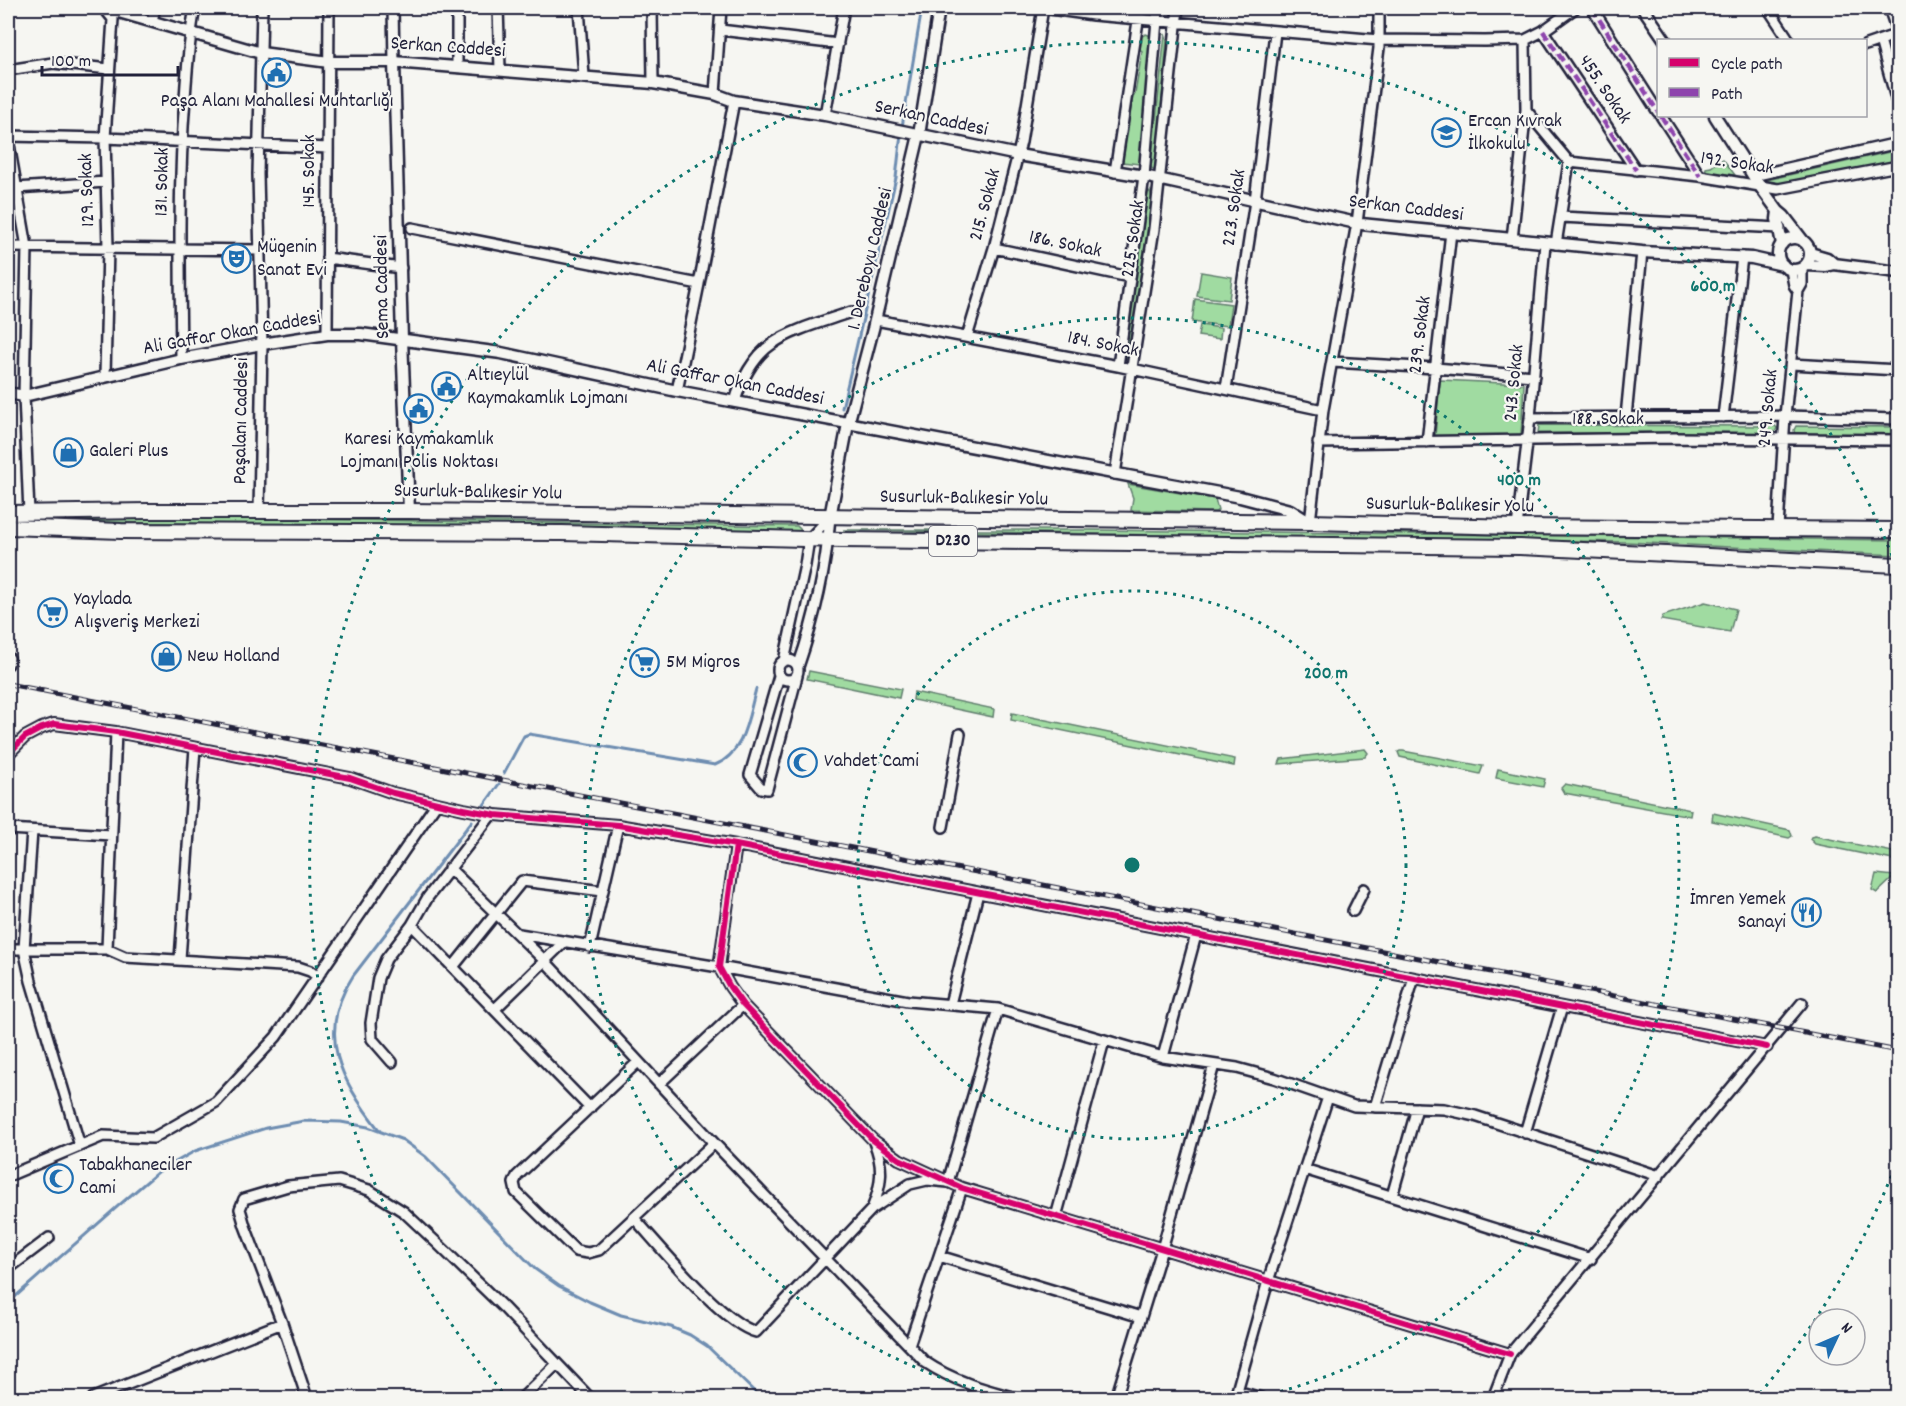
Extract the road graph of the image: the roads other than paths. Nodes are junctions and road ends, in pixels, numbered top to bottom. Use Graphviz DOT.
graph roads {
  1 [pos="104,8"];
  2 [pos="155,8"];
  3 [pos="195,8"];
  4 [pos="262,8"];
  5 [pos="329,8"];
  6 [pos="393,8"];
  7 [pos="457,8"];
  8 [pos="498,8"];
  9 [pos="579,8"];
  10 [pos="652,8"];
  11 [pos="721,8"];
  12 [pos="844,8"];
  13 [pos="939,8"];
  14 [pos="1043,8"];
  15 [pos="1140,8"];
  16 [pos="1158,8"];
  17 [pos="1178,8"];
  18 [pos="1379,8"];
  19 [pos="1575,8"];
  20 [pos="1592,8"];
  21 [pos="1643,8"];
  22 [pos="1768,8"];
  23 [pos="1889,8"];
  24 [pos="1139,18"];
  25 [pos="1157,20"];
  26 [pos="152,21"];
  27 [pos="1177,22"];
  28 [pos="720,30"];
  29 [pos="1543,31"];
  30 [pos="190,32"];
  31 [pos="1275,32"];
  32 [pos="1898,34"];
  33 [pos="1664,39"];
  34 [pos="1788,39"];
  35 [pos="1379,40"];
  36 [pos="1525,40"];
  37 [pos="1880,40"];
  38 [pos="838,44"];
  39 [pos="1867,45"];
  40 [pos="261,52"];
  41 [pos="329,62"];
  42 [pos="394,62"];
  43 [pos="458,66"];
  44 [pos="109,69"];
  45 [pos="500,69"];
  46 [pos="8,70"];
  47 [pos="584,76"];
  48 [pos="653,83"];
  49 [pos="715,94"];
  50 [pos="734,100"];
  51 [pos="1899,106"];
  52 [pos="1657,109"];
  53 [pos="1526,110"];
  54 [pos="825,115"];
  55 [pos="1662,117"];
  56 [pos="1716,117"];
  57 [pos="919,135"];
  58 [pos="8,137"];
  59 [pos="105,138"];
  60 [pos="182,141"];
  61 [pos="1899,143"];
  62 [pos="260,145"];
  63 [pos="328,148"];
  64 [pos="1018,155"];
  65 [pos="1569,162"];
  66 [pos="1899,166"];
  67 [pos="1636,170"];
  68 [pos="1115,172"];
  69 [pos="1144,176"];
  70 [pos="1700,176"];
  71 [pos="1161,180"];
  72 [pos="1756,180"];
  73 [pos="105,182"];
  74 [pos="16,188"];
  75 [pos="1255,201"];
  76 [pos="1778,212"];
  77 [pos="1561,217"];
  78 [pos="1357,223"];
  79 [pos="412,228"];
  80 [pos="1780,228"];
  81 [pos="1451,232"];
  82 [pos="1512,239"];
  83 [pos="1804,242"];
  84 [pos="1550,243"];
  85 [pos="1781,246"];
  86 [pos="8,247"];
  87 [pos="27,247"];
  88 [pos="108,247"];
  89 [pos="179,248"];
  90 [pos="994,248"];
  91 [pos="260,250"];
  92 [pos="1642,252"];
  93 [pos="1810,252"];
  94 [pos="327,258"];
  95 [pos="1747,258"];
  96 [pos="1834,264"];
  97 [pos="1796,267"];
  98 [pos="401,268"];
  99 [pos="1899,272"];
  100 [pos="1129,277"];
  101 [pos="699,284"];
  102 [pos="851,312"];
  103 [pos="876,320"];
  104 [pos="327,334"];
  105 [pos="967,338"];
  106 [pos="402,339"];
  107 [pos="262,344"];
  108 [pos="181,359"];
  109 [pos="1332,362"];
  110 [pos="1791,364"];
  111 [pos="1118,366"];
  112 [pos="1435,368"];
  113 [pos="1132,369"];
  114 [pos="1899,370"];
  115 [pos="105,376"];
  116 [pos="1534,376"];
  117 [pos="1226,389"];
  118 [pos="677,391"];
  119 [pos="8,393"];
  120 [pos="24,396"];
  121 [pos="735,402"];
  122 [pos="1323,410"];
  123 [pos="1785,416"];
  124 [pos="1626,417"];
  125 [pos="1723,417"];
  126 [pos="1530,418"];
  127 [pos="1899,419"];
  128 [pos="848,424"];
  129 [pos="1528,439"];
  130 [pos="1784,439"];
  131 [pos="1899,440"];
  132 [pos="1427,442"];
  133 [pos="1318,443"];
  134 [pos="1115,474"];
  135 [pos="409,511"];
  136 [pos="258,512"];
  137 [pos="8,513"];
  138 [pos="29,513"];
  139 [pos="830,517"];
  140 [pos="1310,522"];
  141 [pos="8,527"];
  142 [pos="1517,527"];
  143 [pos="1778,528"];
  144 [pos="78,530"];
  145 [pos="1899,530"];
  146 [pos="8,534"];
  147 [pos="809,539"];
  148 [pos="828,540"];
  149 [pos="1899,568"];
  150 [pos="784,661"];
  151 [pos="797,672"];
  152 [pos="779,676"];
  153 [pos="116,732"];
  154 [pos="960,734"];
  155 [pos="195,748"];
  156 [pos="8,754"];
  157 [pos="436,804"];
  158 [pos="492,814"];
  159 [pos="618,825"];
  160 [pos="943,827"];
  161 [pos="8,829"];
  162 [pos="32,831"];
  163 [pos="111,835"];
  164 [pos="736,845"];
  165 [pos="449,868"];
  166 [pos="1364,889"];
  167 [pos="603,891"];
  168 [pos="978,892"];
  169 [pos="1353,911"];
  170 [pos="497,914"];
  171 [pos="412,925"];
  172 [pos="519,934"];
  173 [pos="1196,935"];
  174 [pos="563,943"];
  175 [pos="590,947"];
  176 [pos="8,949"];
  177 [pos="24,949"];
  178 [pos="107,949"];
  179 [pos="180,959"];
  180 [pos="545,961"];
  181 [pos="453,967"];
  182 [pos="719,967"];
  183 [pos="318,977"];
  184 [pos="1414,978"];
  185 [pos="1802,1003"];
  186 [pos="950,1004"];
  187 [pos="743,1005"];
  188 [pos="1562,1006"];
  189 [pos="999,1009"];
  190 [pos="495,1010"];
  191 [pos="1104,1041"];
  192 [pos="1767,1047"];
  193 [pos="1163,1057"];
  194 [pos="392,1062"];
  195 [pos="638,1062"];
  196 [pos="1214,1065"];
  197 [pos="659,1084"];
  198 [pos="1328,1097"];
  199 [pos="1375,1107"];
  200 [pos="590,1108"];
  201 [pos="1417,1108"];
  202 [pos="1525,1133"];
  203 [pos="873,1140"];
  204 [pos="714,1143"];
  205 [pos="80,1146"];
  206 [pos="1304,1169"];
  207 [pos="8,1176"];
  208 [pos="1659,1176"];
  209 [pos="948,1182"];
  210 [pos="962,1188"];
  211 [pos="1392,1196"];
  212 [pos="872,1209"];
  213 [pos="1056,1217"];
  214 [pos="634,1218"];
  215 [pos="50,1238"];
  216 [pos="1162,1249"];
  217 [pos="939,1256"];
  218 [pos="826,1259"];
  219 [pos="1591,1259"];
  220 [pos="8,1269"];
  221 [pos="1268,1281"];
  222 [pos="1141,1317"];
  223 [pos="282,1323"];
  224 [pos="909,1346"];
  225 [pos="1510,1354"];
  226 [pos="557,1364"];
  227 [pos="1236,1395"];
  228 [pos="93,1398"];
  229 [pos="307,1398"];
  230 [pos="522,1398"];
  231 [pos="590,1398"];
  232 [pos="1016,1398"];
  233 [pos="1116,1398"];
  234 [pos="1261,1398"];
  235 [pos="1493,1398"];
  1 -- 26 [label="main road, Serkan Caddesi"];
  1 -- 44 [label="street, 129. Sokak"];
  2 -- 26 [label="street"];
  3 -- 30 [label="street, 131. Sokak"];
  4 -- 40 [label="street, Paşalanı Caddesi"];
  5 -- 41 [label="street, 145. Sokak"];
  6 -- 42 [label="street"];
  7 -- 43 [label="street"];
  8 -- 45 [label="street"];
  9 -- 47 [label="street"];
  10 -- 48 [label="street"];
  11 -- 28 [label="street"];
  12 -- 38 [label="street"];
  13 -- 57 [label="main road, 1. Dereboyu Caddesi"];
  14 -- 24 [label="street"];
  14 -- 64 [label="street, 215. Sokak"];
  15 -- 24 [label="street"];
  16 -- 25 [label="street, 225. Sokak"];
  17 -- 27 [label="street, 225. Sokak"];
  18 -- 35 [label="street"];
  19 -- 29 [label="street"];
  20 -- 52 [label="street"];
  21 -- 33 [label="main road"];
  22 -- 34 [label="street"];
  23 -- 32 [label="street"];
  24 -- 25 [label="street"];
  24 -- 68 [label="street"];
  25 -- 27 [label="street"];
  25 -- 69 [label="street, 225. Sokak"];
  26 -- 30 [label="main road, Serkan Caddesi"];
  27 -- 31 [label="street"];
  27 -- 71 [label="street, 225. Sokak"];
  28 -- 38 [label="street"];
  28 -- 49 [label="street"];
  29 -- 36 [label="street"];
  29 -- 67 [label="street, 455. Sokak"];
  30 -- 40 [label="main road, Serkan Caddesi"];
  30 -- 60 [label="street, 131. Sokak"];
  31 -- 35 [label="street"];
  31 -- 75 [label="street, 223. Sokak"];
  32 -- 37 [label="street"];
  35 -- 36 [label="street"];
  35 -- 78 [label="street"];
  36 -- 53 [label="street"];
  37 -- 39 [label="street"];
  37 -- 51 [label="street"];
  38 -- 54 [label="street"];
  40 -- 41 [label="main road, Serkan Caddesi"];
  40 -- 62 [label="street, Paşalanı Caddesi"];
  41 -- 42 [label="main road, Serkan Caddesi"];
  41 -- 63 [label="street, 145. Sokak"];
  42 -- 43 [label="main road, Serkan Caddesi"];
  42 -- 98 [label="main road, Sema Caddesi"];
  43 -- 45 [label="main road, Serkan Caddesi"];
  44 -- 46 [label="street"];
  44 -- 59 [label="street, 129. Sokak"];
  45 -- 47 [label="main road, Serkan Caddesi"];
  47 -- 48 [label="main road, Serkan Caddesi"];
  48 -- 49 [label="main road, Serkan Caddesi"];
  49 -- 50 [label="main road, Serkan Caddesi"];
  50 -- 54 [label="main road, Serkan Caddesi"];
  50 -- 101 [label="street"];
  53 -- 65 [label="street"];
  53 -- 82 [label="street"];
  54 -- 57 [label="main road, Serkan Caddesi"];
  55 -- 70 [label="street"];
  56 -- 72 [label="main road"];
  57 -- 64 [label="main road, Serkan Caddesi"];
  57 -- 103 [label="main road, 1. Dereboyu Caddesi"];
  58 -- 59 [label="street"];
  58 -- 74 [label="street"];
  59 -- 60 [label="street"];
  59 -- 73 [label="street, 129. Sokak"];
  60 -- 62 [label="street"];
  60 -- 89 [label="street, 131. Sokak"];
  61 -- 72 [label="street, 192. Sokak"];
  62 -- 63 [label="street"];
  62 -- 91 [label="street, Paşalanı Caddesi"];
  63 -- 94 [label="street, 145. Sokak"];
  64 -- 68 [label="main road, Serkan Caddesi"];
  64 -- 90 [label="street, 215. Sokak"];
  65 -- 67 [label="street, 192. Sokak"];
  65 -- 77 [label="street, 243. Sokak"];
  66 -- 72 [label="street, 192. Sokak"];
  67 -- 70 [label="street, 192. Sokak"];
  68 -- 69 [label="main road, Serkan Caddesi"];
  69 -- 71 [label="main road, Serkan Caddesi"];
  69 -- 100 [label="street, 225. Sokak"];
  70 -- 72 [label="street, 192. Sokak"];
  71 -- 75 [label="main road, Serkan Caddesi"];
  71 -- 113 [label="street, 225. Sokak"];
  72 -- 76 [label="main road"];
  73 -- 74 [label="street"];
  73 -- 88 [label="street, 129. Sokak"];
  74 -- 87 [label="street"];
  75 -- 78 [label="main road, Serkan Caddesi"];
  75 -- 117 [label="street, 223. Sokak"];
  76 -- 80 [label="main road"];
  76 -- 83 [label="main road"];
  77 -- 80 [label="street"];
  77 -- 84 [label="street, 243. Sokak"];
  78 -- 81 [label="main road, Serkan Caddesi"];
  78 -- 109 [label="street"];
  79 -- 101 [label="street"];
  80 -- 85 [label="main road"];
  81 -- 82 [label="main road, Serkan Caddesi"];
  81 -- 112 [label="street, 239. Sokak"];
  82 -- 84 [label="main road, Serkan Caddesi"];
  83 -- 85 [label="main road"];
  83 -- 93 [label="main road"];
  84 -- 92 [label="main road, Serkan Caddesi"];
  84 -- 116 [label="street, 243. Sokak"];
  85 -- 95 [label="main road, Serkan Caddesi"];
  85 -- 97 [label="main road"];
  86 -- 87 [label="street"];
  87 -- 88 [label="street"];
  87 -- 120 [label="street"];
  88 -- 89 [label="street"];
  88 -- 115 [label="street, 129. Sokak"];
  89 -- 91 [label="street"];
  89 -- 108 [label="street, 131. Sokak"];
  90 -- 100 [label="street, 186. Sokak"];
  90 -- 105 [label="street, 215. Sokak"];
  91 -- 107 [label="street, Paşalanı Caddesi"];
  92 -- 95 [label="main road, Serkan Caddesi"];
  92 -- 124 [label="street"];
  93 -- 96 [label="main road, Serkan Caddesi"];
  93 -- 97 [label="main road"];
  94 -- 98 [label="street"];
  94 -- 104 [label="street, 145. Sokak"];
  95 -- 97 [label="main road, Serkan Caddesi"];
  95 -- 125 [label="street"];
  96 -- 97 [label="main road, Serkan Caddesi"];
  96 -- 99 [label="main road, Serkan Caddesi"];
  97 -- 110 [label="street, 249. Sokak"];
  98 -- 106 [label="main road, Sema Caddesi"];
  100 -- 111 [label="street, 225. Sokak"];
  101 -- 118 [label="street"];
  102 -- 121 [label="street"];
  103 -- 105 [label="street, 184. Sokak"];
  103 -- 128 [label="main road, 1. Dereboyu Caddesi"];
  104 -- 106 [label="main road, Ali Gaffar Okan Caddesi"];
  104 -- 107 [label="main road, Ali Gaffar Okan Caddesi"];
  105 -- 111 [label="street, 184. Sokak"];
  106 -- 118 [label="main road, Ali Gaffar Okan Caddesi"];
  106 -- 135 [label="main road, Sema Caddesi"];
  107 -- 108 [label="main road, Ali Gaffar Okan Caddesi"];
  107 -- 136 [label="street, Paşalanı Caddesi"];
  108 -- 115 [label="main road, Ali Gaffar Okan Caddesi"];
  109 -- 112 [label="street"];
  109 -- 122 [label="street"];
  110 -- 114 [label="street"];
  110 -- 123 [label="street, 249. Sokak"];
  111 -- 113 [label="street, 184. Sokak"];
  112 -- 116 [label="street"];
  112 -- 132 [label="street, 239. Sokak"];
  113 -- 117 [label="street, 184. Sokak"];
  113 -- 134 [label="street, 225. Sokak"];
  115 -- 120 [label="main road, Ali Gaffar Okan Caddesi"];
  116 -- 126 [label="street, 243. Sokak"];
  117 -- 122 [label="street, 184. Sokak"];
  118 -- 121 [label="main road, Ali Gaffar Okan Caddesi"];
  119 -- 120 [label="main road, Ali Gaffar Okan Caddesi"];
  120 -- 138 [label="street"];
  121 -- 128 [label="main road, Ali Gaffar Okan Caddesi"];
  122 -- 133 [label="street"];
  123 -- 125 [label="street, 188. Sokak"];
  123 -- 127 [label="street, 188. Sokak"];
  123 -- 130 [label="street, 249. Sokak"];
  124 -- 125 [label="street, 188. Sokak"];
  124 -- 126 [label="street, 188. Sokak"];
  126 -- 129 [label="street, 243. Sokak"];
  128 -- 134 [label="main road, Ali Gaffar Okan Caddesi"];
  128 -- 139 [label="main road, 1. Dereboyu Caddesi"];
  129 -- 130 [label="street, 188. Sokak"];
  129 -- 132 [label="street, 188. Sokak"];
  129 -- 142 [label="street, 243. Sokak"];
  130 -- 131 [label="street, 188. Sokak"];
  130 -- 143 [label="street, 249. Sokak"];
  132 -- 133 [label="street, 188. Sokak"];
  133 -- 140 [label="street"];
  134 -- 140 [label="main road, Ali Gaffar Okan Caddesi"];
  135 -- 136 [label="highway, Susurluk-Balıkesir Yolu / D230"];
  135 -- 139 [label="highway, Susurluk-Balıkesir Yolu / D230"];
  136 -- 138 [label="highway, Susurluk-Balıkesir Yolu / D230"];
  137 -- 138 [label="highway, Susurluk-Balıkesir Yolu"];
  139 -- 140 [label="highway, Susurluk-Balıkesir Yolu / D230"];
  139 -- 147 [label="street"];
  139 -- 148 [label="street"];
  140 -- 142 [label="highway, Susurluk-Balıkesir Yolu / D230"];
  141 -- 144 [label="highway, Susurluk-Balıkesir Yolu / D230"];
  142 -- 143 [label="highway, Susurluk-Balıkesir Yolu / D230"];
  143 -- 145 [label="highway, Susurluk-Balıkesir Yolu / D230"];
  144 -- 146 [label="highway, Susurluk-Balıkesir Yolu"];
  144 -- 147 [label="highway, Susurluk-Balıkesir Yolu / D230"];
  147 -- 148 [label="highway, Susurluk-Balıkesir Yolu / D230"];
  147 -- 150 [label="street"];
  148 -- 149 [label="highway, Susurluk-Balıkesir Yolu / D230"];
  148 -- 151 [label="street"];
  150 -- 151 [label="street"];
  150 -- 152 [label="street"];
  151 -- 152 [label="street"];
  151 -- 152 [label="street"];
  153 -- 155 [label="street"];
  153 -- 156 [label="street"];
  153 -- 163 [label="street"];
  154 -- 160 [label="street"];
  155 -- 157 [label="street"];
  155 -- 179 [label="street"];
  157 -- 158 [label="street"];
  157 -- 183 [label="street"];
  158 -- 159 [label="street"];
  158 -- 165 [label="street"];
  159 -- 164 [label="street"];
  159 -- 167 [label="street"];
  161 -- 162 [label="street"];
  162 -- 163 [label="street"];
  162 -- 177 [label="street"];
  163 -- 178 [label="street"];
  164 -- 168 [label="street"];
  164 -- 182 [label="street"];
  165 -- 170 [label="street"];
  165 -- 171 [label="street"];
  166 -- 169 [label="street"];
  167 -- 170 [label="street"];
  167 -- 175 [label="street"];
  168 -- 173 [label="street"];
  168 -- 186 [label="street"];
  170 -- 172 [label="street"];
  170 -- 181 [label="street"];
  171 -- 181 [label="street"];
  171 -- 194 [label="street"];
  172 -- 174 [label="street"];
  172 -- 180 [label="street"];
  173 -- 184 [label="street"];
  173 -- 193 [label="street"];
  174 -- 175 [label="street"];
  174 -- 180 [label="street"];
  175 -- 182 [label="street"];
  176 -- 177 [label="street"];
  177 -- 178 [label="street"];
  177 -- 205 [label="street"];
  178 -- 179 [label="street"];
  179 -- 183 [label="street"];
  180 -- 190 [label="street"];
  180 -- 195 [label="street"];
  181 -- 190 [label="street"];
  182 -- 186 [label="street"];
  182 -- 187 [label="street"];
  183 -- 205 [label="street"];
  184 -- 188 [label="street"];
  184 -- 199 [label="street"];
  185 -- 192 [label="street"];
  186 -- 189 [label="street"];
  187 -- 197 [label="street"];
  187 -- 203 [label="street"];
  188 -- 192 [label="street"];
  188 -- 202 [label="street"];
  189 -- 191 [label="street"];
  189 -- 209 [label="street"];
  190 -- 200 [label="street"];
  191 -- 193 [label="street"];
  191 -- 213 [label="street"];
  192 -- 208 [label="street"];
  193 -- 196 [label="street"];
  195 -- 197 [label="street"];
  195 -- 200 [label="street"];
  196 -- 198 [label="street"];
  196 -- 216 [label="street"];
  197 -- 204 [label="street"];
  198 -- 199 [label="street"];
  198 -- 206 [label="street"];
  199 -- 201 [label="street"];
  200 -- 214 [label="street"];
  201 -- 202 [label="street"];
  201 -- 211 [label="street"];
  202 -- 208 [label="street"];
  203 -- 209 [label="street"];
  203 -- 212 [label="street"];
  204 -- 214 [label="street"];
  204 -- 218 [label="street"];
  205 -- 207 [label="street"];
  206 -- 211 [label="street"];
  206 -- 221 [label="street"];
  208 -- 219 [label="street"];
  209 -- 210 [label="street"];
  209 -- 212 [label="street"];
  210 -- 213 [label="street"];
  210 -- 217 [label="street"];
  211 -- 219 [label="street"];
  212 -- 218 [label="street"];
  213 -- 216 [label="street"];
  214 -- 218 [label="street"];
  215 -- 220 [label="street"];
  216 -- 221 [label="street"];
  216 -- 222 [label="street"];
  217 -- 222 [label="street"];
  217 -- 224 [label="street"];
  218 -- 224 [label="street"];
  219 -- 225 [label="street"];
  221 -- 225 [label="street"];
  221 -- 227 [label="street"];
  222 -- 233 [label="street"];
  223 -- 226 [label="street"];
  223 -- 228 [label="street"];
  223 -- 229 [label="street"];
  224 -- 232 [label="street"];
  225 -- 235 [label="street"];
  226 -- 230 [label="street"];
  226 -- 231 [label="street"];
  227 -- 234 [label="street"];
}
